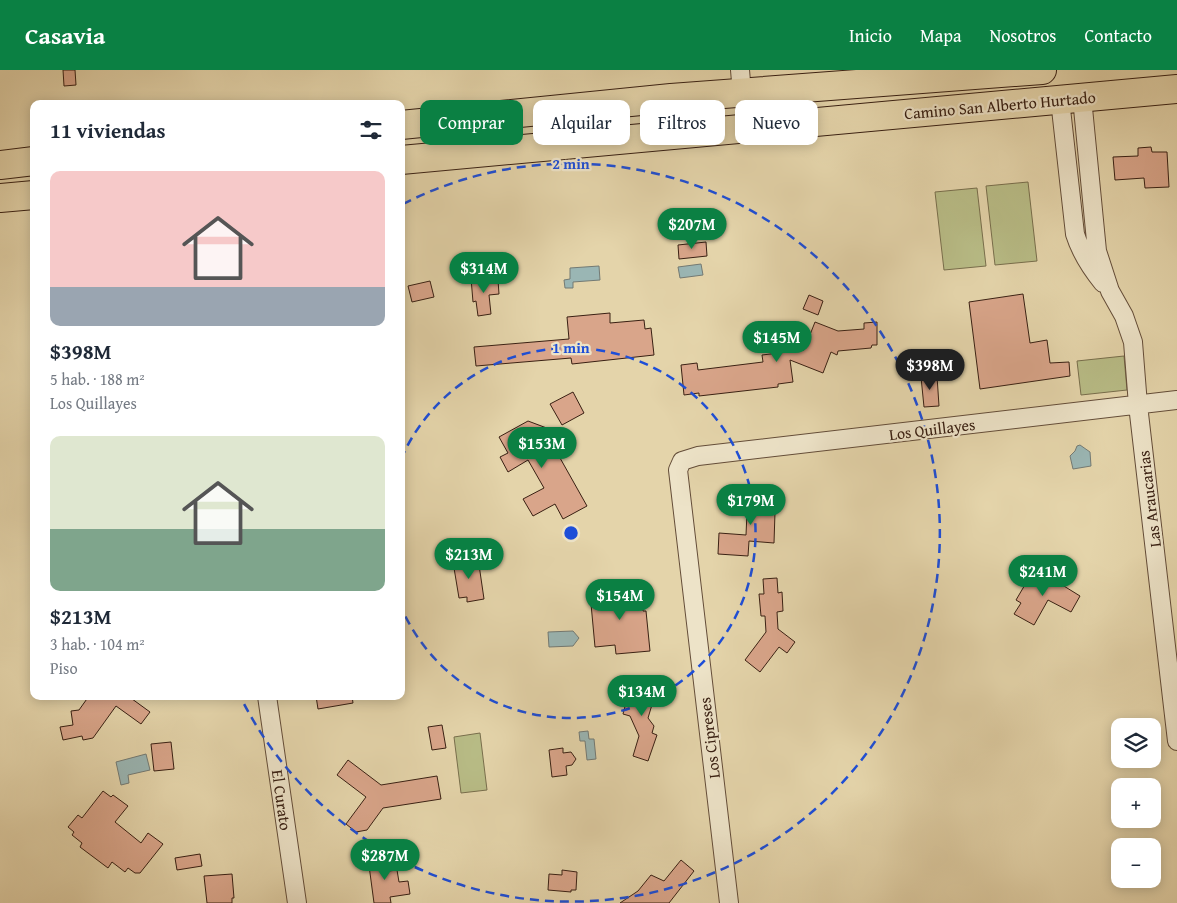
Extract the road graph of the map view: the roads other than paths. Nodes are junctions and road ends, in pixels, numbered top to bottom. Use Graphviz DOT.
graph roads {
  1 [pos="1042,70"];
  2 [pos="741,82"];
  3 [pos="1177,90"];
  4 [pos="1071,99"];
  5 [pos="405,125"];
  6 [pos="405,160"];
  7 [pos="30,161"];
  8 [pos="0,165"];
  9 [pos="30,195"];
  10 [pos="0,198"];
  11 [pos="1177,400"];
  12 [pos="1138,405"];
  13 [pos="687,457"];
  14 [pos="268,700"];
  15 [pos="1177,741"];
  16 [pos="297,903"];
  17 [pos="729,903"];
  1 -- 2 [label="main road, Camino San Alberto Hurtado"];
  2 -- 5 [label="main road, Camino San Alberto Hurtado"];
  3 -- 4 [label="main road, Camino San Alberto Hurtado"];
  4 -- 6 [label="main road, Camino San Alberto Hurtado"];
  4 -- 12 [label="street, Las Araucarias"];
  7 -- 8 [label="main road"];
  9 -- 10 [label="main road"];
  11 -- 12 [label="street, Los Quillayes"];
  12 -- 13 [label="street, Los Quillayes"];
  12 -- 15 [label="street, Las Araucarias"];
  13 -- 17 [label="street, Los Cipreses"];
  14 -- 16 [label="street, El Curato"];
}
